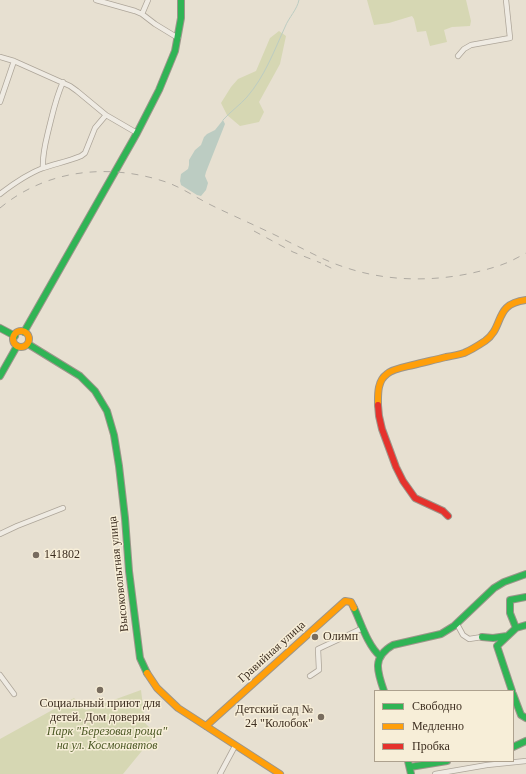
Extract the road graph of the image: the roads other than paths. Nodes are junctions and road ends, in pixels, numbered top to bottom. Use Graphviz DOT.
graph roads {
  1 [pos="96,0"];
  2 [pos="148,0"];
  3 [pos="181,0"];
  4 [pos="506,0"];
  5 [pos="142,14"];
  6 [pos="178,38"];
  7 [pos="458,56"];
  8 [pos="0,57"];
  9 [pos="14,61"];
  10 [pos="62,82"];
  11 [pos="0,102"];
  12 [pos="106,115"];
  13 [pos="137,133"];
  14 [pos="43,168"];
  15 [pos="0,194"];
  16 [pos="526,300"];
  17 [pos="0,328"];
  18 [pos="24,332"];
  19 [pos="14,336"];
  20 [pos="28,344"];
  21 [pos="17,346"];
  22 [pos="0,376"];
  23 [pos="63,508"];
  24 [pos="448,516"];
  25 [pos="0,534"];
  26 [pos="526,574"];
  27 [pos="526,597"];
  28 [pos="457,624"];
  29 [pos="526,625"];
  30 [pos="363,628"];
  31 [pos="516,628"];
  32 [pos="507,636"];
  33 [pos="482,637"];
  34 [pos="380,656"];
  35 [pos="0,675"];
  36 [pos="310,676"];
  37 [pos="384,690"];
  38 [pos="512,690"];
  39 [pos="14,694"];
  40 [pos="514,697"];
  41 [pos="526,718"];
  42 [pos="206,726"];
  43 [pos="526,741"];
  44 [pos="235,746"];
  45 [pos="514,747"];
  46 [pos="526,761"];
  47 [pos="434,762"];
  48 [pos="409,764"];
  49 [pos="220,774"];
  50 [pos="280,774"];
  51 [pos="411,774"];
  52 [pos="435,774"];
  1 -- 5 [label="street"];
  2 -- 5 [label="street"];
  3 -- 6 [label="street"];
  4 -- 7 [label="street"];
  5 -- 6 [label="street"];
  6 -- 13 [label="street"];
  8 -- 9 [label="street"];
  9 -- 10 [label="street"];
  9 -- 11 [label="street"];
  10 -- 12 [label="street"];
  10 -- 14 [label="street"];
  12 -- 13 [label="street"];
  12 -- 14 [label="street"];
  13 -- 18 [label="street"];
  14 -- 15 [label="street"];
  16 -- 24 [label="street"];
  17 -- 19 [label="street"];
  18 -- 19 [label="street"];
  18 -- 20 [label="street"];
  19 -- 21 [label="street"];
  20 -- 21 [label="street"];
  20 -- 42 [label="street, Высоковольтная улица"];
  21 -- 22 [label="street"];
  23 -- 25 [label="street"];
  26 -- 28 [label="street"];
  27 -- 31 [label="street"];
  28 -- 33 [label="street"];
  28 -- 34 [label="street"];
  29 -- 31 [label="street"];
  30 -- 34 [label="street"];
  30 -- 36 [label="street"];
  30 -- 42 [label="street, Гравийная улица"];
  31 -- 32 [label="street"];
  32 -- 33 [label="street"];
  32 -- 38 [label="street"];
  34 -- 37 [label="street"];
  35 -- 39 [label="street"];
  40 -- 41 [label="street"];
  42 -- 44 [label="street, Высоковольтная улица"];
  43 -- 45 [label="street"];
  44 -- 49 [label="street"];
  44 -- 50 [label="street, Высоковольтная улица"];
  46 -- 52 [label="street"];
  47 -- 48 [label="street"];
  48 -- 51 [label="street"];
}
